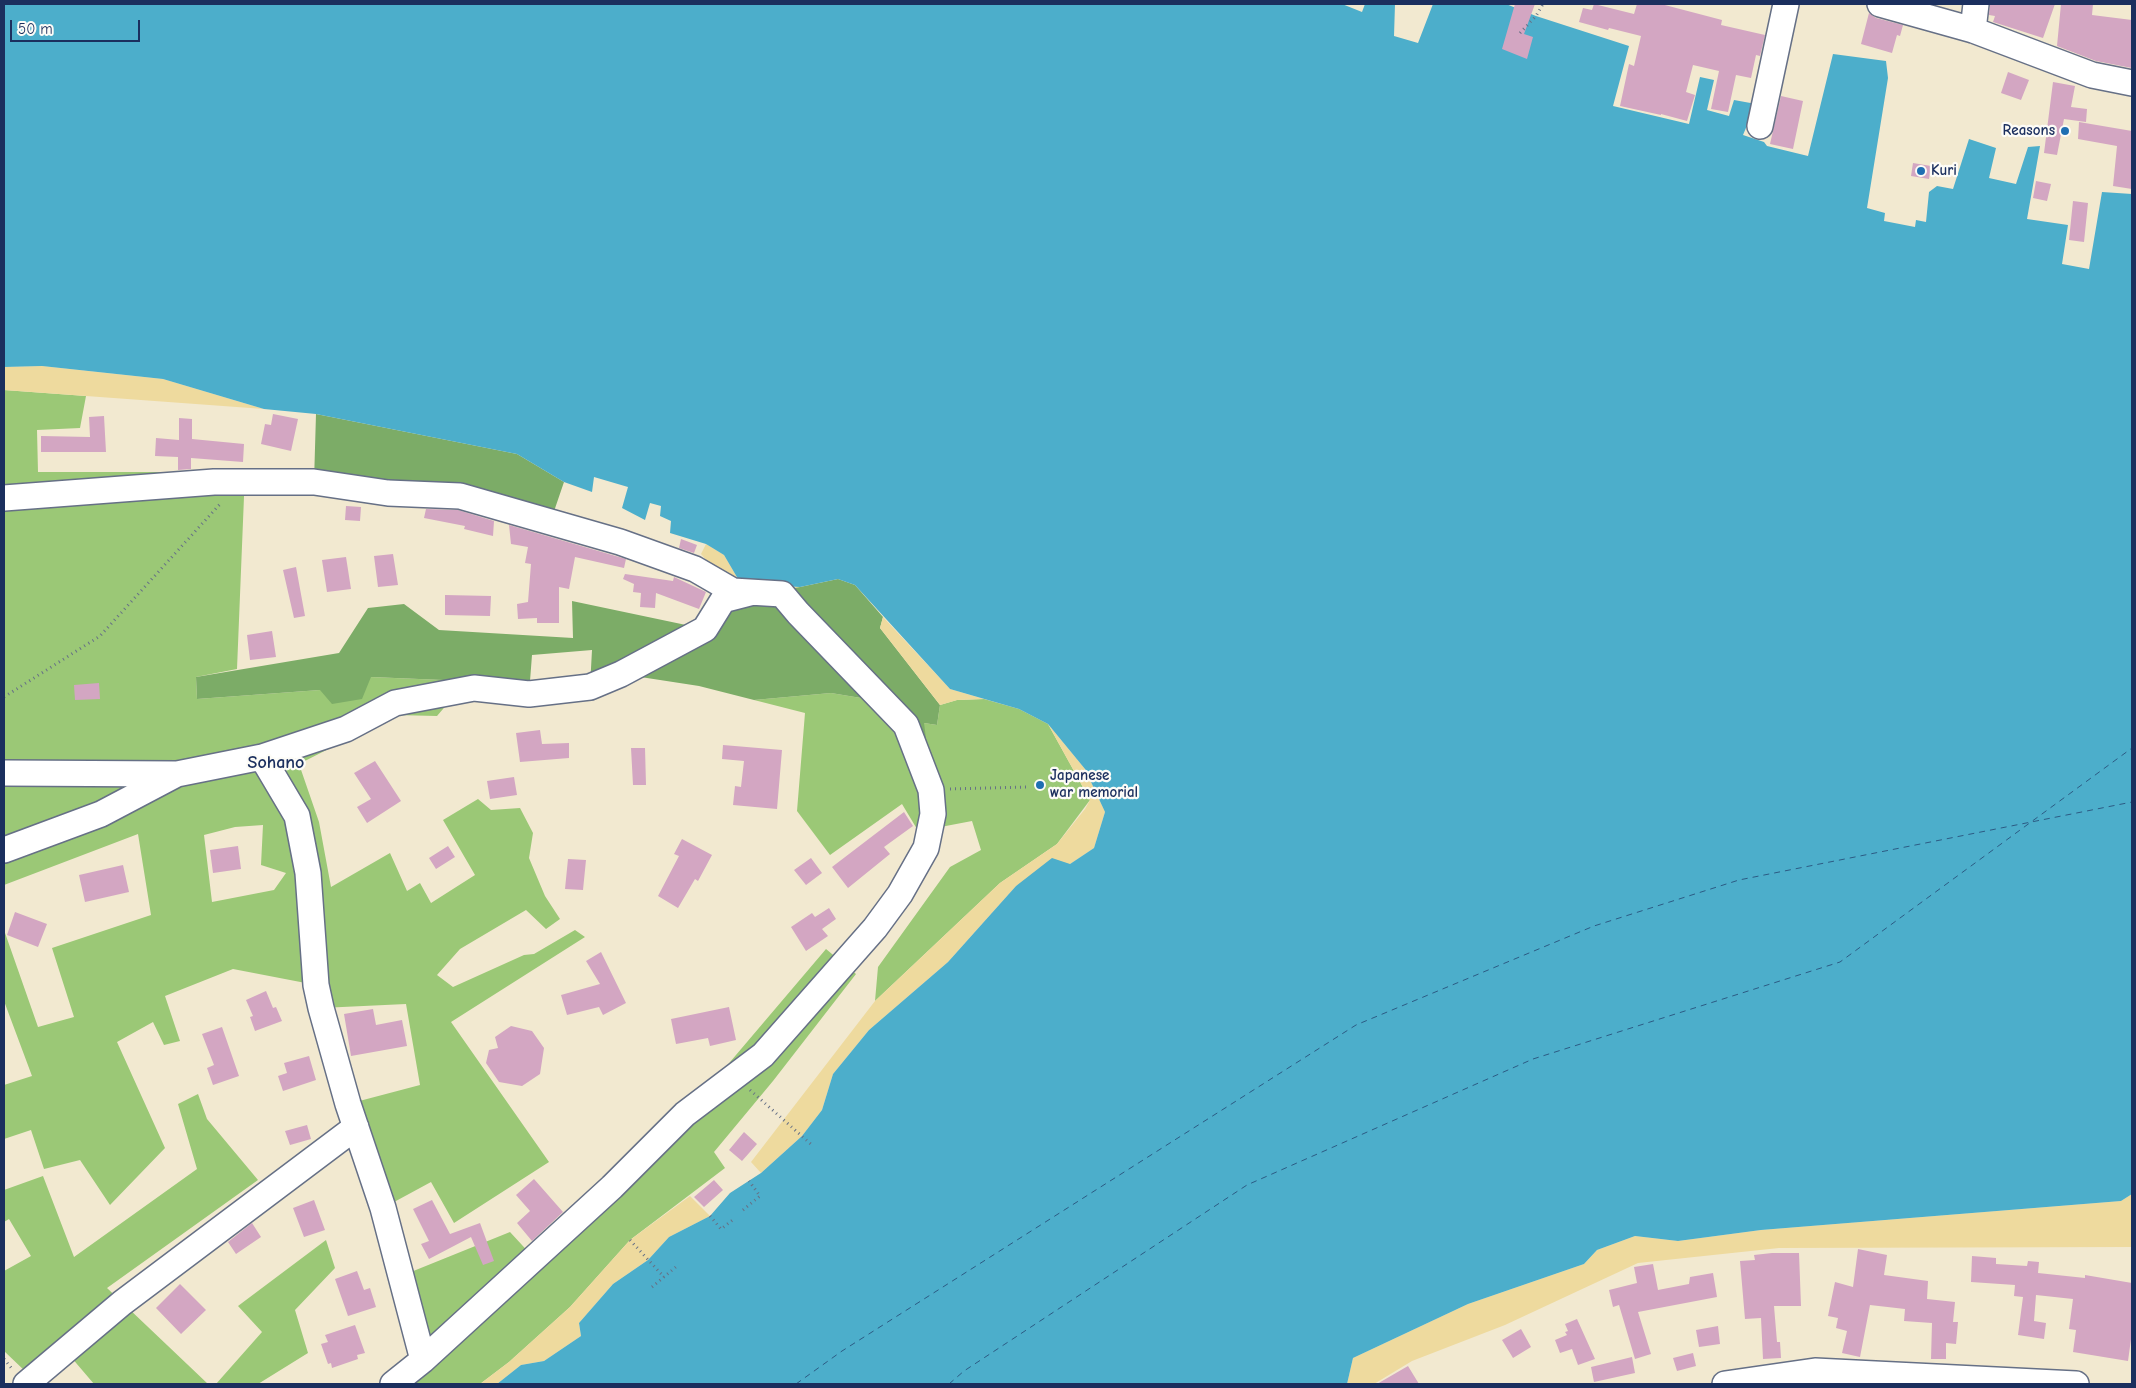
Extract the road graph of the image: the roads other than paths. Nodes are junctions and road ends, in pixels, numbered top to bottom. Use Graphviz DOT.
graph roads {
  1 [pos="1786,4"];
  2 [pos="1880,4"];
  3 [pos="1976,4"];
  4 [pos="1972,30"];
  5 [pos="2132,83"];
  6 [pos="1760,126"];
  7 [pos="4,498"];
  8 [pos="758,592"];
  9 [pos="262,757"];
  10 [pos="4,773"];
  11 [pos="177,774"];
  12 [pos="4,850"];
  13 [pos="356,1127"];
  14 [pos="423,1360"];
  15 [pos="26,1384"];
  16 [pos="393,1384"];
  17 [pos="1725,1384"];
  18 [pos="2076,1384"];
  1 -- 6 [label="street"];
  2 -- 4 [label="street"];
  3 -- 4 [label="street"];
  4 -- 5 [label="street"];
  7 -- 8 [label="street"];
  8 -- 9 [label="street"];
  8 -- 14 [label="street"];
  9 -- 11 [label="street"];
  9 -- 13 [label="street"];
  10 -- 11 [label="street"];
  11 -- 12 [label="street"];
  13 -- 14 [label="street"];
  13 -- 15 [label="street"];
  14 -- 16 [label="street"];
  17 -- 18 [label="street"];
}
